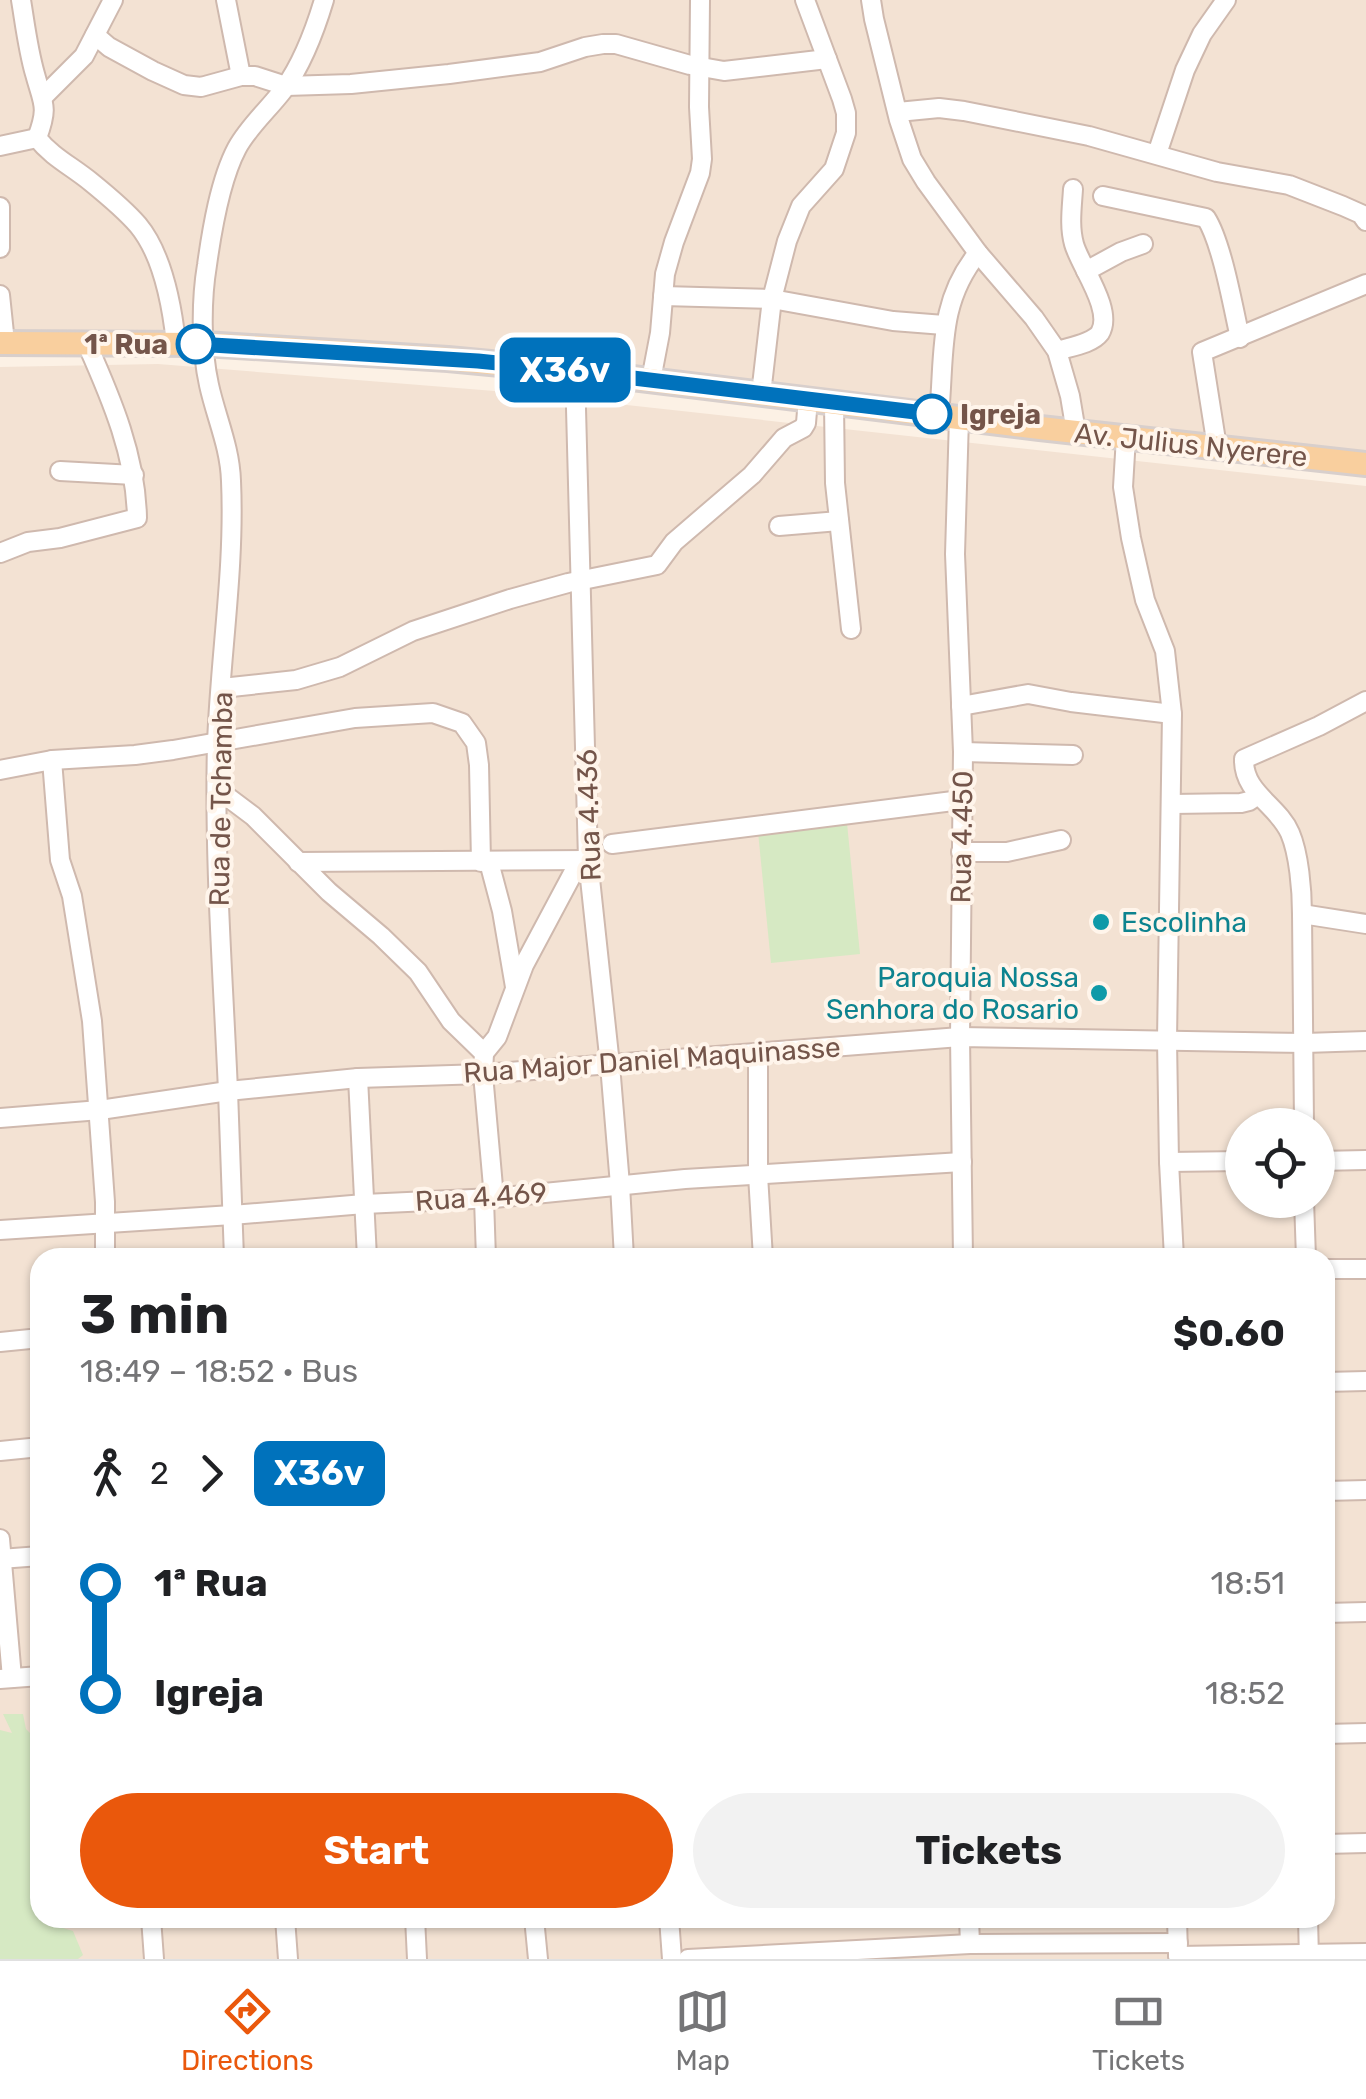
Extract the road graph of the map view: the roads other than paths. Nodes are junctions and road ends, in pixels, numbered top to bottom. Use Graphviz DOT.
graph roads {
  1 [pos="21,0"];
  2 [pos="113,0"];
  3 [pos="226,0"];
  4 [pos="324,0"];
  5 [pos="700,0"];
  6 [pos="805,0"];
  7 [pos="1226,0"];
  8 [pos="868,2"];
  9 [pos="95,35"];
  10 [pos="827,59"];
  11 [pos="700,67"];
  12 [pos="240,76"];
  13 [pos="286,86"];
  14 [pos="43,97"];
  15 [pos="898,112"];
  16 [pos="37,138"];
  17 [pos="0,146"];
  18 [pos="1157,154"];
  19 [pos="1072,189"];
  20 [pos="1103,196"];
  21 [pos="0,207"];
  22 [pos="1366,221"];
  23 [pos="1143,244"];
  24 [pos="0,248"];
  25 [pos="978,253"];
  26 [pos="1086,271"];
  27 [pos="1366,284"];
  28 [pos="0,294"];
  29 [pos="663,296"];
  30 [pos="772,300"];
  31 [pos="944,324"];
  32 [pos="1240,338"];
  33 [pos="2,342"];
  34 [pos="176,343"];
  35 [pos="87,344"];
  36 [pos="204,344"];
  37 [pos="1056,351"];
  38 [pos="575,371"];
  39 [pos="651,380"];
  40 [pos="761,394"];
  41 [pos="808,399"];
  42 [pos="834,403"];
  43 [pos="949,416"];
  44 [pos="1076,432"];
  45 [pos="1126,436"];
  46 [pos="1217,447"];
  47 [pos="1366,464"];
  48 [pos="60,471"];
  49 [pos="134,475"];
  50 [pos="838,521"];
  51 [pos="780,526"];
  52 [pos="0,553"];
  53 [pos="582,582"];
  54 [pos="852,630"];
  55 [pos="222,688"];
  56 [pos="1366,701"];
  57 [pos="961,706"];
  58 [pos="1172,714"];
  59 [pos="217,742"];
  60 [pos="964,752"];
  61 [pos="1073,756"];
  62 [pos="52,760"];
  63 [pos="0,770"];
  64 [pos="217,789"];
  65 [pos="1258,794"];
  66 [pos="961,800"];
  67 [pos="1172,804"];
  68 [pos="1061,840"];
  69 [pos="612,844"];
  70 [pos="962,852"];
  71 [pos="584,860"];
  72 [pos="298,862"];
  73 [pos="485,862"];
  74 [pos="1302,914"];
  75 [pos="1366,924"];
  76 [pos="515,988"];
  77 [pos="960,1037"];
  78 [pos="1166,1040"];
  79 [pos="1366,1041"];
  80 [pos="1304,1042"];
  81 [pos="484,1053"];
  82 [pos="758,1053"];
  83 [pos="610,1065"];
  84 [pos="483,1074"];
  85 [pos="358,1078"];
  86 [pos="228,1091"];
  87 [pos="1304,1108"];
  88 [pos="100,1110"];
  89 [pos="0,1118"];
  90 [pos="1366,1160"];
  91 [pos="1335,1161"];
  92 [pos="962,1162"];
  93 [pos="1169,1162"];
  94 [pos="1225,1162"];
  95 [pos="758,1175"];
  96 [pos="620,1185"];
  97 [pos="489,1198"];
  98 [pos="364,1204"];
  99 [pos="232,1216"];
  100 [pos="1305,1218"];
  101 [pos="104,1224"];
  102 [pos="0,1230"];
  103 [pos="105,1248"];
  104 [pos="234,1248"];
  105 [pos="367,1248"];
  106 [pos="486,1248"];
  107 [pos="623,1248"];
  108 [pos="762,1248"];
  109 [pos="963,1248"];
  110 [pos="1173,1248"];
  111 [pos="1306,1248"];
  112 [pos="1335,1269"];
  113 [pos="1366,1269"];
  114 [pos="30,1339"];
  115 [pos="0,1342"];
  116 [pos="1335,1382"];
  117 [pos="1366,1382"];
  118 [pos="30,1448"];
  119 [pos="0,1450"];
  120 [pos="1366,1490"];
  121 [pos="1335,1491"];
  122 [pos="0,1539"];
  123 [pos="30,1557"];
  124 [pos="1,1559"];
  125 [pos="1366,1612"];
  126 [pos="1335,1613"];
  127 [pos="6,1679"];
  128 [pos="1366,1733"];
  129 [pos="1335,1734"];
  130 [pos="1335,1844"];
  131 [pos="1366,1844"];
  132 [pos="152,1928"];
  133 [pos="286,1928"];
  134 [pos="415,1928"];
  135 [pos="535,1928"];
  136 [pos="670,1928"];
  137 [pos="969,1928"];
  138 [pos="1308,1928"];
  139 [pos="970,1944"];
  140 [pos="1178,1953"];
  141 [pos="1366,1953"];
  142 [pos="1309,1956"];
  143 [pos="154,1959"];
  144 [pos="288,1959"];
  145 [pos="417,1959"];
  146 [pos="538,1959"];
  147 [pos="672,1959"];
  148 [pos="688,1959"];
  1 -- 14 [label="street"];
  2 -- 9 [label="street"];
  3 -- 12 [label="street"];
  4 -- 13 [label="street, Rua de Tchamba"];
  5 -- 11 [label="street"];
  6 -- 10 [label="street"];
  7 -- 18 [label="street"];
  8 -- 15 [label="street"];
  9 -- 12 [label="street"];
  9 -- 14 [label="street"];
  10 -- 11 [label="street"];
  10 -- 30 [label="street"];
  11 -- 13 [label="street"];
  11 -- 29 [label="street"];
  12 -- 13 [label="street"];
  13 -- 36 [label="street, Rua de Tchamba"];
  14 -- 16 [label="street"];
  15 -- 18 [label="street"];
  15 -- 25 [label="street"];
  16 -- 17 [label="street"];
  16 -- 34 [label="street"];
  18 -- 22 [label="street"];
  19 -- 26 [label="street"];
  20 -- 32 [label="street"];
  21 -- 24 [label="street"];
  23 -- 26 [label="street"];
  25 -- 31 [label="street, Rua 4.450"];
  25 -- 37 [label="street"];
  26 -- 37 [label="street"];
  27 -- 32 [label="street"];
  28 -- 33 [label="street"];
  29 -- 30 [label="street"];
  29 -- 39 [label="street"];
  30 -- 31 [label="street"];
  30 -- 40 [label="street"];
  31 -- 43 [label="street, Rua 4.450"];
  32 -- 46 [label="street"];
  33 -- 35 [label="main road, Av. Julius Nyerere"];
  34 -- 35 [label="main road, Av. Julius Nyerere"];
  34 -- 36 [label="main road, Av. Julius Nyerere"];
  35 -- 49 [label="street"];
  36 -- 38 [label="main road, Av. Julius Nyerere"];
  36 -- 55 [label="street, Rua de Tchamba"];
  37 -- 44 [label="street"];
  38 -- 39 [label="main road, Av. Julius Nyerere"];
  38 -- 53 [label="street, Rua 4.436"];
  39 -- 40 [label="main road, Av. Julius Nyerere"];
  40 -- 41 [label="main road, Av. Julius Nyerere"];
  41 -- 42 [label="main road, Av. Julius Nyerere"];
  41 -- 53 [label="street"];
  42 -- 43 [label="main road, Av. Julius Nyerere"];
  42 -- 50 [label="street"];
  43 -- 44 [label="main road, Av. Julius Nyerere"];
  43 -- 57 [label="street, Rua 4.450"];
  44 -- 45 [label="main road, Av. Julius Nyerere"];
  45 -- 46 [label="main road, Av. Julius Nyerere"];
  45 -- 58 [label="street"];
  46 -- 47 [label="main road, Av. Julius Nyerere"];
  48 -- 49 [label="street"];
  49 -- 52 [label="street"];
  50 -- 51 [label="street"];
  50 -- 54 [label="street"];
  53 -- 55 [label="street"];
  53 -- 71 [label="street, Rua 4.436"];
  55 -- 59 [label="street, Rua de Tchamba"];
  56 -- 65 [label="street"];
  57 -- 58 [label="street"];
  57 -- 60 [label="street, Rua 4.450"];
  58 -- 67 [label="street"];
  59 -- 62 [label="street"];
  59 -- 64 [label="street, Rua de Tchamba"];
  59 -- 73 [label="street"];
  60 -- 61 [label="street"];
  60 -- 66 [label="street, Rua 4.450"];
  62 -- 63 [label="street"];
  62 -- 88 [label="street"];
  64 -- 72 [label="street"];
  64 -- 86 [label="street, Rua de Tchamba"];
  65 -- 67 [label="street"];
  65 -- 74 [label="street"];
  66 -- 69 [label="street"];
  66 -- 70 [label="street, Rua 4.450"];
  67 -- 78 [label="street"];
  68 -- 70 [label="street"];
  70 -- 77 [label="street, Rua 4.450"];
  71 -- 73 [label="street"];
  71 -- 76 [label="street"];
  71 -- 83 [label="street, Rua 4.436"];
  72 -- 73 [label="street"];
  72 -- 81 [label="street"];
  73 -- 76 [label="street"];
  74 -- 75 [label="street"];
  74 -- 80 [label="street"];
  76 -- 81 [label="street"];
  77 -- 78 [label="street, Rua Major Daniel Maquinasse"];
  77 -- 82 [label="street, Rua Major Daniel Maquinasse"];
  77 -- 92 [label="street, Rua 4.450"];
  78 -- 80 [label="street, Rua Major Daniel Maquinasse"];
  78 -- 93 [label="street"];
  79 -- 80 [label="street, Rua Major Daniel Maquinasse"];
  80 -- 87 [label="street"];
  81 -- 84 [label="street"];
  82 -- 83 [label="street, Rua Major Daniel Maquinasse"];
  82 -- 95 [label="street"];
  83 -- 84 [label="street, Rua Major Daniel Maquinasse"];
  83 -- 96 [label="street, Rua 4.436"];
  84 -- 85 [label="street, Rua Major Daniel Maquinasse"];
  84 -- 97 [label="street"];
  85 -- 86 [label="street, Rua Major Daniel Maquinasse"];
  85 -- 98 [label="street"];
  86 -- 88 [label="street, Rua Major Daniel Maquinasse"];
  86 -- 99 [label="street, Rua de Tchamba"];
  88 -- 89 [label="street, Rua Major Daniel Maquinasse"];
  88 -- 101 [label="street"];
  90 -- 91 [label="street"];
  92 -- 95 [label="street, Rua 4.469"];
  92 -- 109 [label="street, Rua 4.450"];
  93 -- 94 [label="street"];
  93 -- 110 [label="street"];
  95 -- 96 [label="street, Rua 4.469"];
  95 -- 108 [label="street"];
  96 -- 97 [label="street, Rua 4.469"];
  96 -- 107 [label="street, Rua 4.436"];
  97 -- 98 [label="street, Rua 4.469"];
  97 -- 106 [label="street"];
  98 -- 99 [label="street, Rua 4.469"];
  98 -- 105 [label="street"];
  99 -- 101 [label="street, Rua 4.469"];
  99 -- 104 [label="street, Rua de Tchamba"];
  100 -- 111 [label="street"];
  101 -- 102 [label="street, Rua 4.469"];
  101 -- 103 [label="street"];
  112 -- 113 [label="street"];
  114 -- 115 [label="street"];
  116 -- 117 [label="street"];
  118 -- 119 [label="street"];
  120 -- 121 [label="street"];
  122 -- 124 [label="street"];
  123 -- 124 [label="street"];
  124 -- 127 [label="street"];
  125 -- 126 [label="street"];
  128 -- 129 [label="street"];
  130 -- 131 [label="street"];
  132 -- 143 [label="street"];
  133 -- 144 [label="street"];
  134 -- 145 [label="street"];
  135 -- 146 [label="street"];
  136 -- 147 [label="street"];
  137 -- 139 [label="street"];
  138 -- 142 [label="street"];
  139 -- 140 [label="street"];
  139 -- 148 [label="street"];
  140 -- 142 [label="street"];
  141 -- 142 [label="street"];
}
